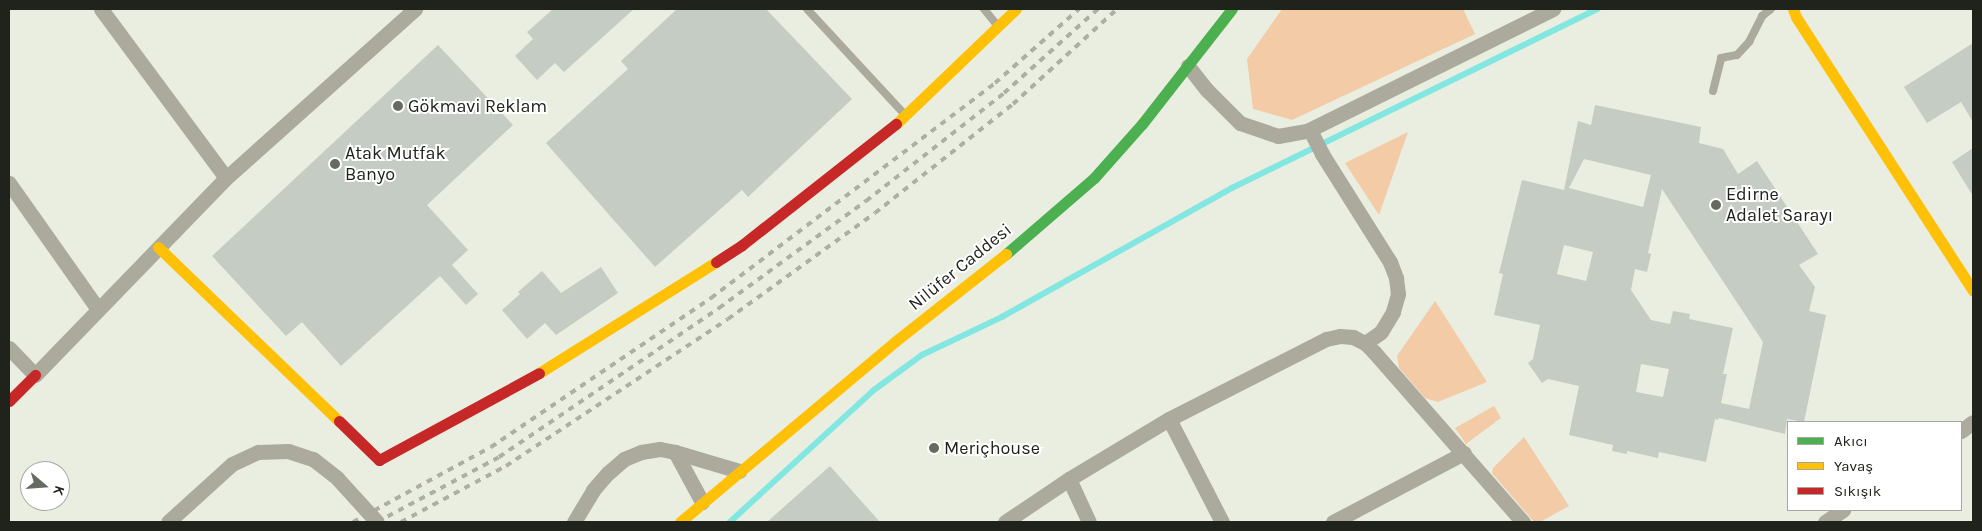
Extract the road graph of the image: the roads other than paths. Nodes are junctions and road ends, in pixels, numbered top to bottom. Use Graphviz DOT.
graph roads {
  1 [pos="101,9"];
  2 [pos="415,9"];
  3 [pos="807,9"];
  4 [pos="984,9"];
  5 [pos="1016,9"];
  6 [pos="1232,9"];
  7 [pos="1554,9"];
  8 [pos="1770,9"];
  9 [pos="1793,9"];
  10 [pos="998,27"];
  11 [pos="1188,66"];
  12 [pos="1713,92"];
  13 [pos="906,116"];
  14 [pos="1310,130"];
  15 [pos="226,178"];
  16 [pos="9,184"];
  17 [pos="158,248"];
  18 [pos="1973,291"];
  19 [pos="98,309"];
  20 [pos="1365,343"];
  21 [pos="9,348"];
  22 [pos="35,375"];
  23 [pos="9,401"];
  24 [pos="1169,419"];
  25 [pos="1973,422"];
  26 [pos="1962,430"];
  27 [pos="675,452"];
  28 [pos="1464,453"];
  29 [pos="739,471"];
  30 [pos="1068,479"];
  31 [pos="702,502"];
  32 [pos="1842,511"];
  33 [pos="168,522"];
  34 [pos="377,522"];
  35 [pos="574,522"];
  36 [pos="682,522"];
  37 [pos="1005,522"];
  38 [pos="1089,522"];
  39 [pos="1222,522"];
  40 [pos="1333,522"];
  41 [pos="1523,522"];
  42 [pos="1825,522"];
  1 -- 15 [label="street"];
  2 -- 15 [label="street"];
  3 -- 13 [label="lane"];
  4 -- 10 [label="lane"];
  5 -- 10 [label="street"];
  6 -- 11 [label="street, Nilüfer Caddesi"];
  7 -- 14 [label="street"];
  8 -- 12 [label="lane"];
  9 -- 18 [label="street"];
  10 -- 13 [label="street"];
  11 -- 14 [label="street"];
  11 -- 29 [label="street, Nilüfer Caddesi"];
  13 -- 17 [label="street"];
  14 -- 20 [label="street"];
  15 -- 17 [label="street"];
  16 -- 19 [label="street"];
  17 -- 19 [label="street"];
  19 -- 22 [label="street"];
  20 -- 24 [label="street"];
  20 -- 28 [label="street"];
  21 -- 22 [label="street"];
  22 -- 23 [label="street"];
  24 -- 30 [label="street"];
  24 -- 39 [label="street"];
  25 -- 26 [label="street"];
  27 -- 29 [label="street"];
  27 -- 31 [label="street"];
  27 -- 35 [label="street"];
  28 -- 40 [label="street"];
  28 -- 41 [label="street"];
  29 -- 31 [label="street, Nilüfer Caddesi"];
  30 -- 37 [label="street"];
  30 -- 38 [label="street"];
  31 -- 36 [label="street, Nilüfer Caddesi"];
  32 -- 42 [label="street"];
  33 -- 34 [label="street, bridge"];
}
